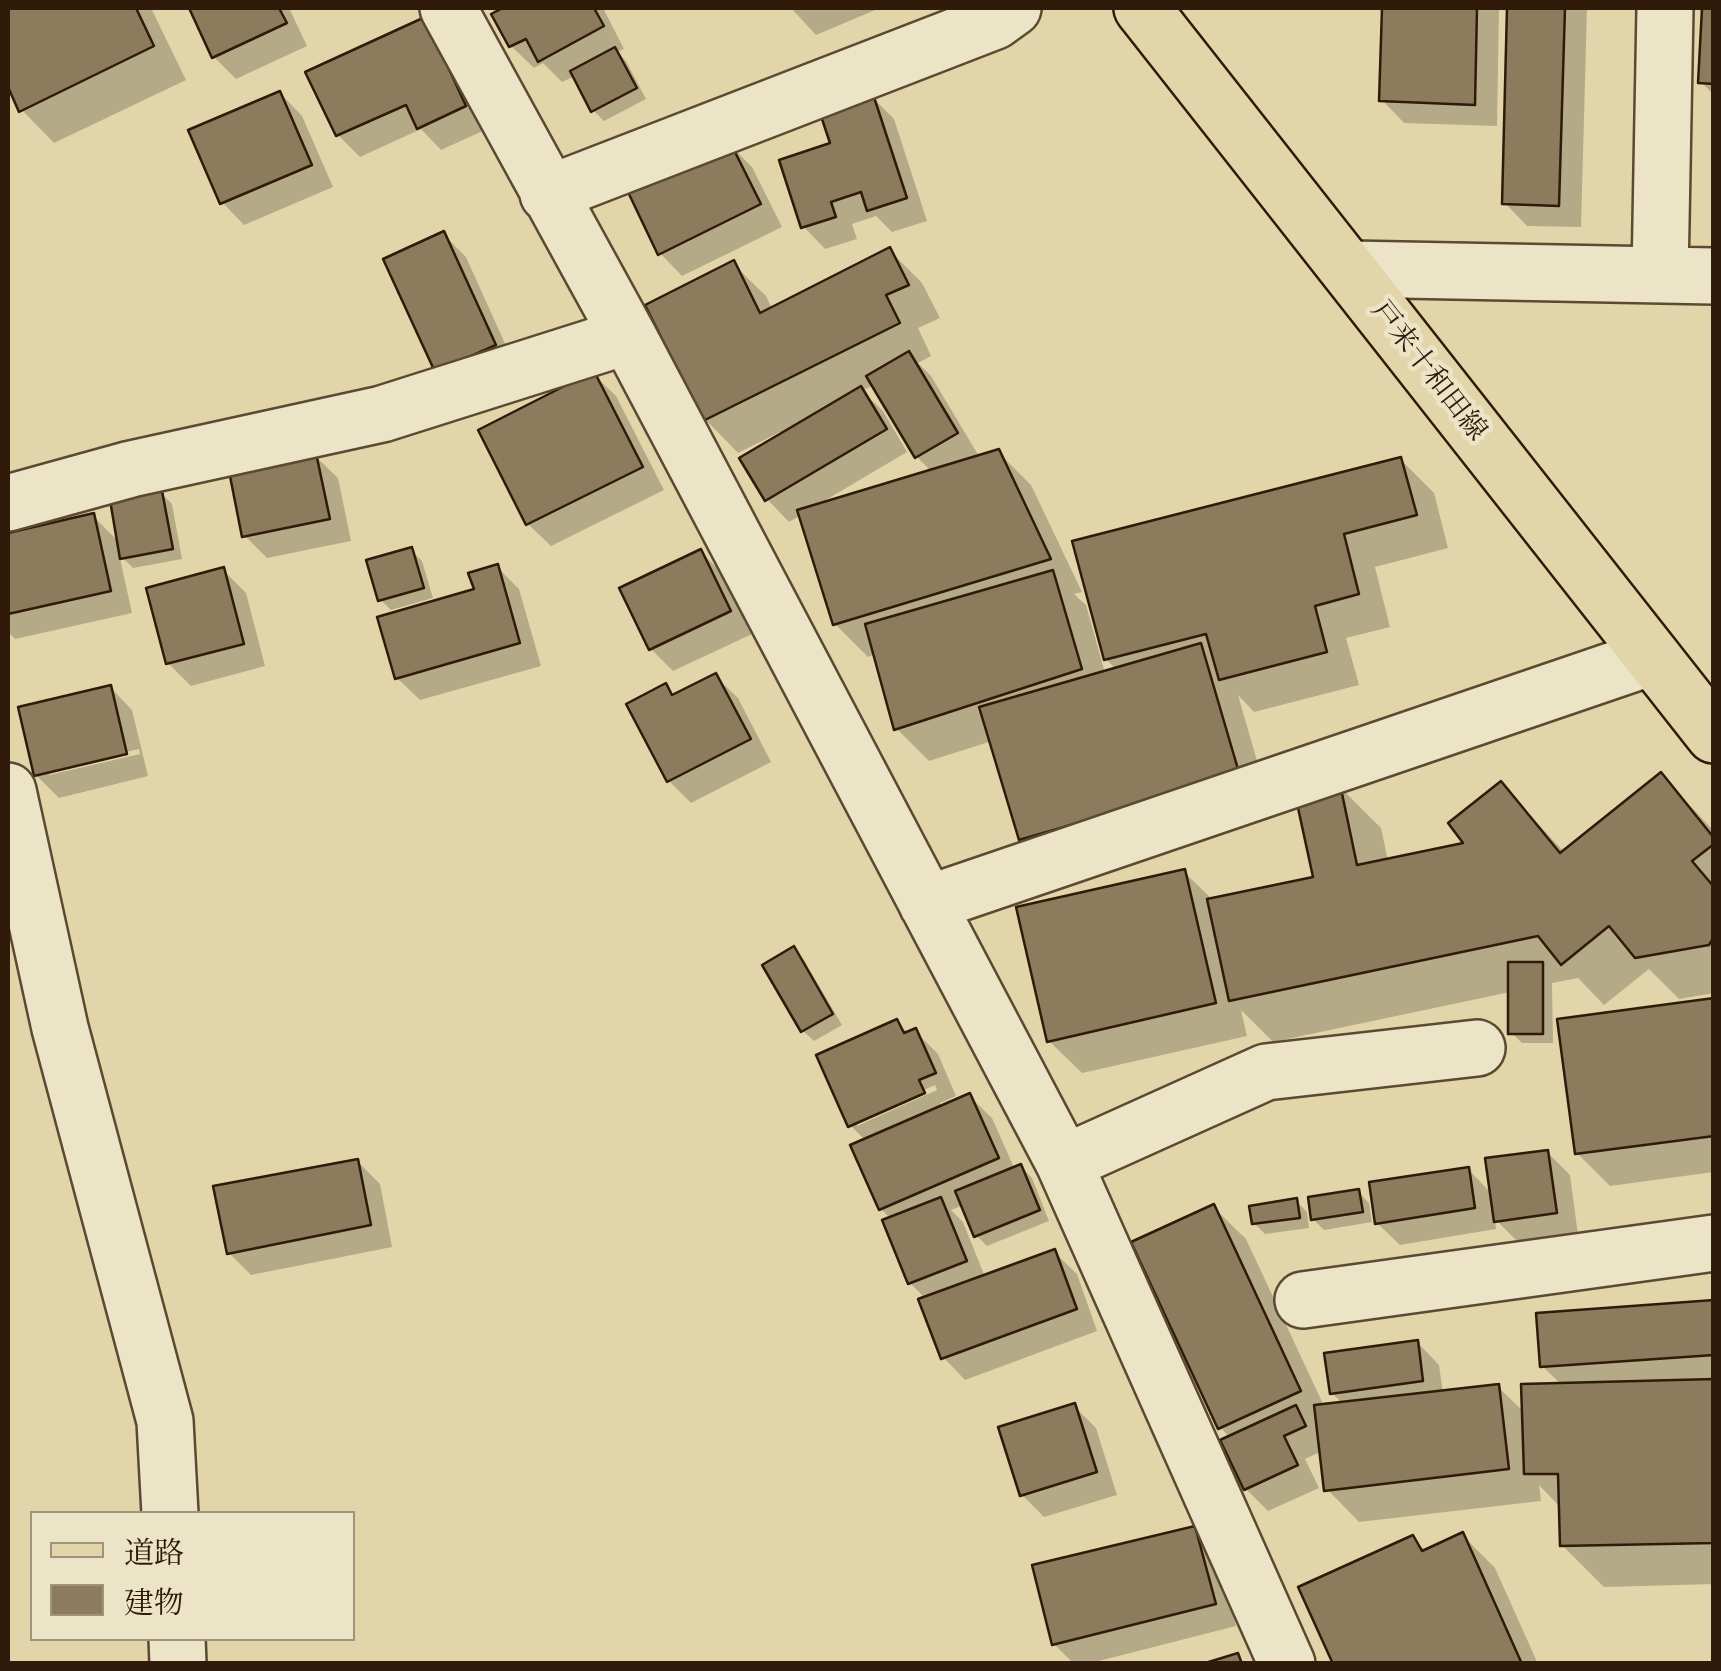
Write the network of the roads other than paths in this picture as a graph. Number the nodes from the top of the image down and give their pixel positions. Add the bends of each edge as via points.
1 (448, 8) edge
2 (1013, 8) edge
3 (1142, 8) edge
4 (1665, 8) edge
5 (548, 194) junction
6 (1350, 270) junction
7 (1660, 274) junction
8 (1714, 276) edge
9 (628, 336) junction
10 (8, 503) edge
11 (1652, 656) junction
12 (1714, 735) edge
13 (8, 792) edge
14 (926, 904) junction
15 (1477, 1048) dead end
16 (1064, 1164) junction
17 (1714, 1243) edge
18 (1303, 1300) dead end
19 (170, 1511) edge
20 (1287, 1664) edge

1 - 5 street
2 - 5 street via 995,21
3 - 6 main road, 戸来十和田線
4 - 7 street
5 - 9 street
6 - 7 street
6 - 11 main road, 戸来十和田線
7 - 8 street
9 - 10 street via 382,414
9 - 14 street
11 - 12 main road, 戸来十和田線
11 - 14 street
13 - 19 street via 60,1028 165,1421
14 - 16 street
15 - 16 street via 1266,1072
16 - 20 street
17 - 18 street

